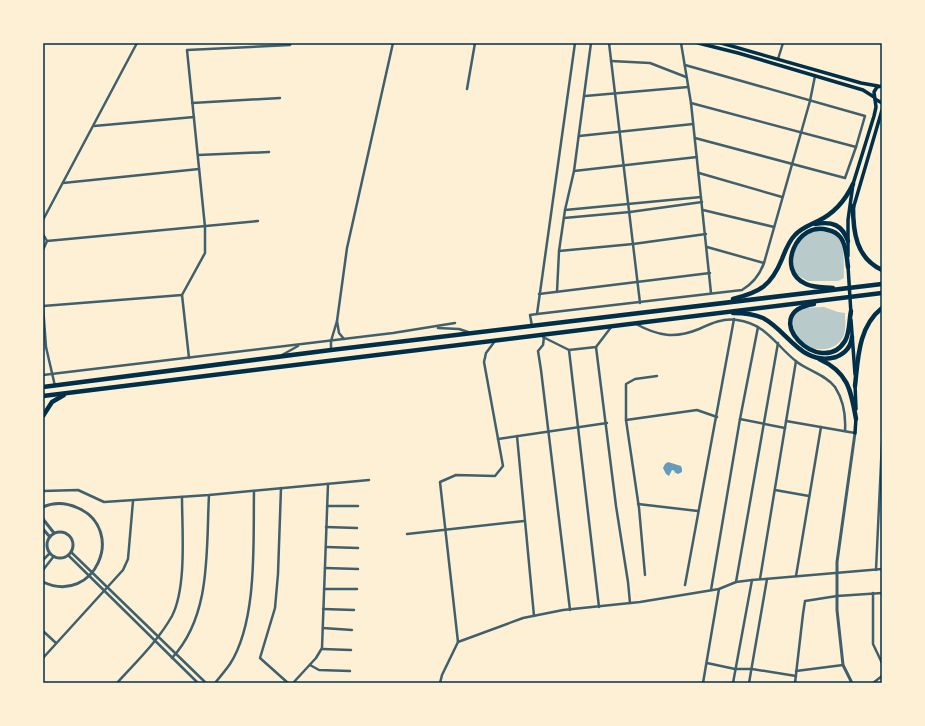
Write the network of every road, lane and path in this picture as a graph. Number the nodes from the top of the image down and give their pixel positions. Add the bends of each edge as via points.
1 (137, 43) edge
2 (291, 43) edge
3 (393, 43) edge
4 (475, 43) edge
5 (575, 43) edge
6 (592, 43) edge
7 (609, 43) edge
8 (681, 43) edge
9 (698, 43) edge
10 (720, 43) edge
11 (741, 43) edge
12 (783, 43) edge
13 (739, 48) junction
14 (738, 53) junction
15 (778, 59) junction
16 (611, 61) junction
17 (685, 65) junction
18 (816, 70) junction
19 (815, 76) junction
20 (686, 77) junction
21 (881, 85) edge
22 (688, 87) junction
23 (467, 88) dead end
24 (615, 93) junction
25 (585, 96) junction
26 (280, 98) dead end
27 (874, 98) junction
28 (810, 101) junction
29 (882, 102) edge
30 (192, 103) junction
31 (691, 103) junction
32 (882, 110) edge
33 (194, 116) junction
34 (693, 124) junction
35 (94, 126) junction
36 (620, 132) junction
37 (801, 132) junction
38 (580, 136) junction
39 (695, 138) junction
40 (856, 147) junction
41 (269, 152) dead end
42 (198, 155) junction
43 (697, 157) junction
44 (792, 164) junction
45 (624, 165) junction
46 (199, 169) junction
47 (574, 171) junction
48 (699, 173) junction
49 (63, 183) junction
50 (853, 184) junction
51 (702, 197) junction
52 (782, 197) junction
53 (702, 202) junction
54 (629, 205) junction
55 (853, 206) junction
56 (565, 210) junction
57 (703, 210) junction
58 (630, 212) junction
59 (564, 218) junction
60 (43, 220) edge
61 (258, 221) dead end
62 (808, 226) junction
63 (206, 227) junction
64 (774, 227) junction
65 (43, 234) edge
66 (706, 234) junction
67 (46, 241) junction
68 (848, 242) junction
69 (633, 244) junction
70 (707, 247) junction
71 (43, 250) edge
72 (559, 251) junction
73 (764, 263) junction
74 (848, 267) junction
75 (882, 270) edge
76 (710, 273) junction
77 (637, 282) junction
78 (882, 284) edge
79 (845, 288) junction
80 (557, 292) junction
81 (882, 293) edge
82 (540, 294) junction
83 (711, 294) junction
84 (182, 295) junction
85 (845, 298) junction
86 (640, 303) junction
87 (714, 303) junction
88 (43, 305) edge
89 (882, 308) edge
90 (851, 311) junction
91 (537, 314) junction
92 (708, 314) junction
93 (734, 319) junction
94 (337, 321) junction
95 (455, 323) dead end
96 (634, 323) junction
97 (532, 326) junction
98 (612, 326) junction
99 (758, 327) junction
100 (424, 329) junction
101 (473, 334) junction
102 (542, 336) junction
103 (852, 337) junction
104 (344, 339) junction
105 (496, 340) junction
106 (331, 341) junction
107 (778, 342) junction
108 (300, 345) junction
109 (596, 347) junction
110 (331, 350) junction
111 (569, 350) junction
112 (279, 357) junction
113 (814, 357) junction
114 (189, 358) junction
115 (796, 361) junction
116 (52, 374) junction
117 (43, 376) edge
118 (657, 376) dead end
119 (55, 386) junction
120 (855, 386) junction
121 (43, 387) edge
122 (76, 392) junction
123 (43, 396) edge
124 (43, 416) edge
125 (717, 417) junction
126 (740, 419) junction
127 (856, 419) junction
128 (626, 420) junction
129 (786, 421) junction
130 (607, 423) junction
131 (763, 424) junction
132 (578, 427) junction
133 (821, 427) junction
134 (785, 428) junction
135 (845, 431) junction
136 (549, 432) junction
137 (855, 432) junction
138 (517, 436) junction
139 (498, 438) junction
140 (882, 442) edge
141 (882, 446) edge
142 (369, 480) dead end
143 (328, 484) junction
144 (281, 488) junction
145 (775, 490) junction
146 (43, 491) edge
147 (254, 491) junction
148 (209, 495) junction
149 (809, 496) junction
150 (182, 497) junction
151 (133, 501) junction
152 (638, 504) junction
153 (327, 506) junction
154 (358, 506) dead end
155 (43, 507) edge
156 (698, 511) junction
157 (43, 518) edge
158 (524, 521) junction
159 (326, 527) junction
160 (357, 528) dead end
161 (43, 529) edge
162 (445, 529) junction
163 (54, 533) junction
164 (407, 534) dead end
165 (50, 537) junction
166 (326, 547) junction
167 (358, 548) dead end
168 (50, 552) junction
169 (71, 552) junction
170 (68, 555) junction
171 (54, 556) junction
172 (43, 560) edge
173 (325, 568) junction
174 (358, 569) dead end
175 (882, 569) edge
176 (43, 570) edge
177 (876, 570) junction
178 (92, 573) junction
179 (836, 573) junction
180 (645, 575) dead end
181 (89, 576) junction
182 (796, 576) junction
183 (767, 579) junction
184 (752, 580) junction
185 (760, 580) junction
186 (43, 582) edge
187 (736, 582) junction
188 (685, 585) dead end
189 (108, 587) junction
190 (324, 589) junction
191 (357, 589) dead end
192 (719, 589) junction
193 (712, 590) junction
194 (104, 591) junction
195 (882, 593) edge
196 (873, 594) junction
197 (837, 596) junction
198 (630, 603) junction
199 (599, 606) junction
200 (323, 609) junction
201 (354, 610) dead end
202 (570, 610) junction
203 (534, 616) junction
204 (323, 628) junction
205 (352, 630) dead end
206 (43, 631) edge
207 (158, 636) junction
208 (154, 641) junction
209 (458, 642) junction
210 (56, 643) junction
211 (321, 649) junction
212 (351, 650) dead end
213 (176, 653) junction
214 (43, 658) edge
215 (172, 658) junction
216 (707, 663) junction
217 (882, 663) edge
218 (310, 665) junction
219 (843, 666) junction
220 (735, 669) junction
221 (752, 669) junction
222 (350, 671) dead end
223 (796, 671) junction
224 (796, 676) junction
225 (882, 676) edge
226 (117, 683) edge
227 (198, 683) edge
228 (206, 683) edge
229 (215, 683) edge
230 (288, 683) edge
231 (293, 683) edge
232 (440, 683) edge
233 (702, 683) edge
234 (733, 683) edge
235 (749, 683) edge
236 (795, 683) edge
237 (852, 683) edge
238 (873, 683) edge

1 - 35 street
2 - 30 street via 187,50
3 - 94 street via 347,248
4 - 23 street
5 - 82 street
6 - 25 street
7 - 16 street
8 - 17 street
9 - 14 main road
10 - 13 main road
11 - 13 street
12 - 15 street
13 - 14 main road
13 - 15 main road
14 - 19 main road
15 - 18 main road
16 - 20 street via 650,63
16 - 24 street
17 - 20 street
17 - 28 street
18 - 19 main road
18 - 21 main road via 861,83
19 - 27 main road via 863,90
19 - 28 street
20 - 22 street
21 - 27 main road via 875,89
22 - 24 street
22 - 31 street
24 - 25 street
24 - 36 street
25 - 38 street
26 - 30 street
27 - 29 main road
27 - 50 main road via 874,116
28 - 37 street
28 - 40 street via 864,116
30 - 33 street
31 - 34 street
31 - 37 street
32 - 55 main road
33 - 35 street
33 - 42 street
34 - 36 street
34 - 39 street
35 - 49 street
36 - 38 street
36 - 45 street
37 - 40 street
37 - 44 street
38 - 47 street
39 - 43 street
39 - 44 street
40 - 44 street via 845,178
41 - 42 street
42 - 46 street
43 - 45 street
43 - 48 street
44 - 52 street
45 - 47 street
45 - 54 street
46 - 49 street
46 - 63 street
47 - 56 street
48 - 51 street
48 - 52 street
49 - 60 street
50 - 62 highway via 848,196 835,211
50 - 68 main road
51 - 53 street
51 - 54 street
52 - 64 street
53 - 57 street
53 - 58 street
54 - 56 street
54 - 58 street
55 - 68 main road
55 - 75 highway via 858,245 865,258
56 - 59 street
57 - 64 street
57 - 66 street
58 - 59 street
58 - 69 street
59 - 72 street
61 - 63 street
62 - 68 highway via 835,224 844,231
62 - 87 highway via 794,236 776,272 764,287 752,293
63 - 67 street
63 - 84 street via 206,253
64 - 73 street
65 - 67 street
66 - 69 street
66 - 70 street
67 - 71 street
68 - 74 main road
69 - 72 street
69 - 77 street
70 - 73 street
70 - 76 street
72 - 80 street
73 - 83 street via 753,282 742,290
74 - 79 highway via 841,239 830,230 808,232 793,247 792,269 801,281 812,286
74 - 90 main road
76 - 77 street
76 - 83 street
77 - 80 street
77 - 86 street
78 - 79 highway
79 - 87 highway
80 - 82 street
81 - 85 highway
82 - 91 street
83 - 86 street
84 - 88 street
84 - 114 street
85 - 90 highway via 797,310 792,317 792,333 802,345 811,350 834,350 846,340
85 - 92 highway
86 - 91 street
87 - 97 highway
88 - 116 street via 46,347
89 - 120 highway via 873,316 863,334
90 - 103 main road
91 - 97 street via 530,315
92 - 96 highway
92 - 113 highway via 748,314 763,318 796,347
93 - 96 street via 717,321 690,332 674,335 652,332
93 - 99 street
93 - 125 street
94 - 104 street via 339,333
94 - 106 street
95 - 100 street
96 - 98 highway
97 - 101 highway
98 - 102 highway
98 - 109 street
99 - 107 street
99 - 126 street
100 - 101 street via 459,329
100 - 104 street
101 - 110 highway
102 - 105 highway
102 - 111 street
102 - 136 street via 543,345 538,351
103 - 113 highway via 850,347 842,354 831,358
103 - 120 main road
104 - 106 street
105 - 122 highway
105 - 139 street via 486,353 484,362
106 - 108 street
106 - 110 street
107 - 115 street
107 - 131 street
108 - 112 street
108 - 114 street
109 - 111 street
109 - 130 street
110 - 112 highway
111 - 132 street
112 - 119 highway
113 - 127 highway via 833,366 845,378
114 - 116 street
115 - 129 street
115 - 135 street via 834,386 844,406
116 - 117 street
116 - 119 street
118 - 128 street via 635,379 626,384
119 - 121 highway
120 - 127 main road
122 - 123 highway
122 - 124 highway via 61,396 52,402
125 - 128 street via 697,410
125 - 156 street
126 - 131 street
126 - 193 street
127 - 137 main road
128 - 152 street
129 - 133 street
129 - 134 street
130 - 132 street
130 - 198 street
131 - 134 street
131 - 187 street
132 - 136 street
132 - 199 street
133 - 135 street
133 - 149 street
134 - 145 street
135 - 137 street
136 - 138 street
136 - 202 street
137 - 179 street
138 - 139 street
138 - 158 street
139 - 162 street via 502,466 495,476 456,475 440,482
140 - 141 street
141 - 177 street
142 - 143 street
143 - 144 street
143 - 153 street
144 - 147 street
144 - 230 street via 275,608 260,658
145 - 149 street
145 - 185 street
146 - 151 street via 78,490 104,502
147 - 148 street
147 - 229 street via 249,608 241,641 230,663
148 - 150 street
148 - 213 street via 202,595 196,617
149 - 182 street
150 - 151 street
150 - 207 street via 183,560 179,593 172,615
151 - 189 street via 128,559 123,570
152 - 156 street
152 - 180 street
153 - 154 street
153 - 159 street
155 - 178 street via 67,504 83,510 98,525 103,546
156 - 188 street
157 - 163 street
158 - 162 street
158 - 203 street
159 - 160 street
159 - 166 street
161 - 165 street
162 - 164 street
162 - 209 street
163 - 165 street
163 - 169 street via 63,532 70,536 74,544
165 - 168 street via 47,545
166 - 167 street
166 - 173 street
168 - 171 street
168 - 172 street
169 - 170 street
169 - 178 street
170 - 171 street via 60,558
170 - 181 street
171 - 176 street
173 - 174 street
173 - 190 street
175 - 177 street
177 - 179 street
178 - 181 street
178 - 189 street
179 - 182 street
179 - 197 street
181 - 186 street via 78,584 60,587
181 - 194 street
182 - 183 street
183 - 185 street
183 - 221 street
184 - 185 street
184 - 187 street
184 - 220 street
187 - 192 street
189 - 194 street
189 - 207 street
190 - 191 street
190 - 200 street
192 - 193 street
192 - 216 street
193 - 198 street
194 - 208 street
194 - 210 street
195 - 196 street
196 - 197 street
196 - 217 street via 873,644
197 - 219 street
197 - 223 street via 805,601
198 - 199 street
199 - 202 street
200 - 201 street
200 - 204 street
202 - 203 street
203 - 209 street
204 - 205 street
204 - 211 street
206 - 210 street
207 - 208 street
207 - 213 street
208 - 215 street
208 - 226 street
209 - 232 street
210 - 214 street
211 - 212 street
211 - 218 street
213 - 215 street
213 - 228 street
215 - 227 street
216 - 220 street
216 - 233 street
218 - 222 street via 319,670
218 - 231 street
219 - 223 street
219 - 237 street
220 - 221 street
220 - 234 street
221 - 224 street
221 - 235 street
223 - 224 street
224 - 236 street
225 - 238 street

